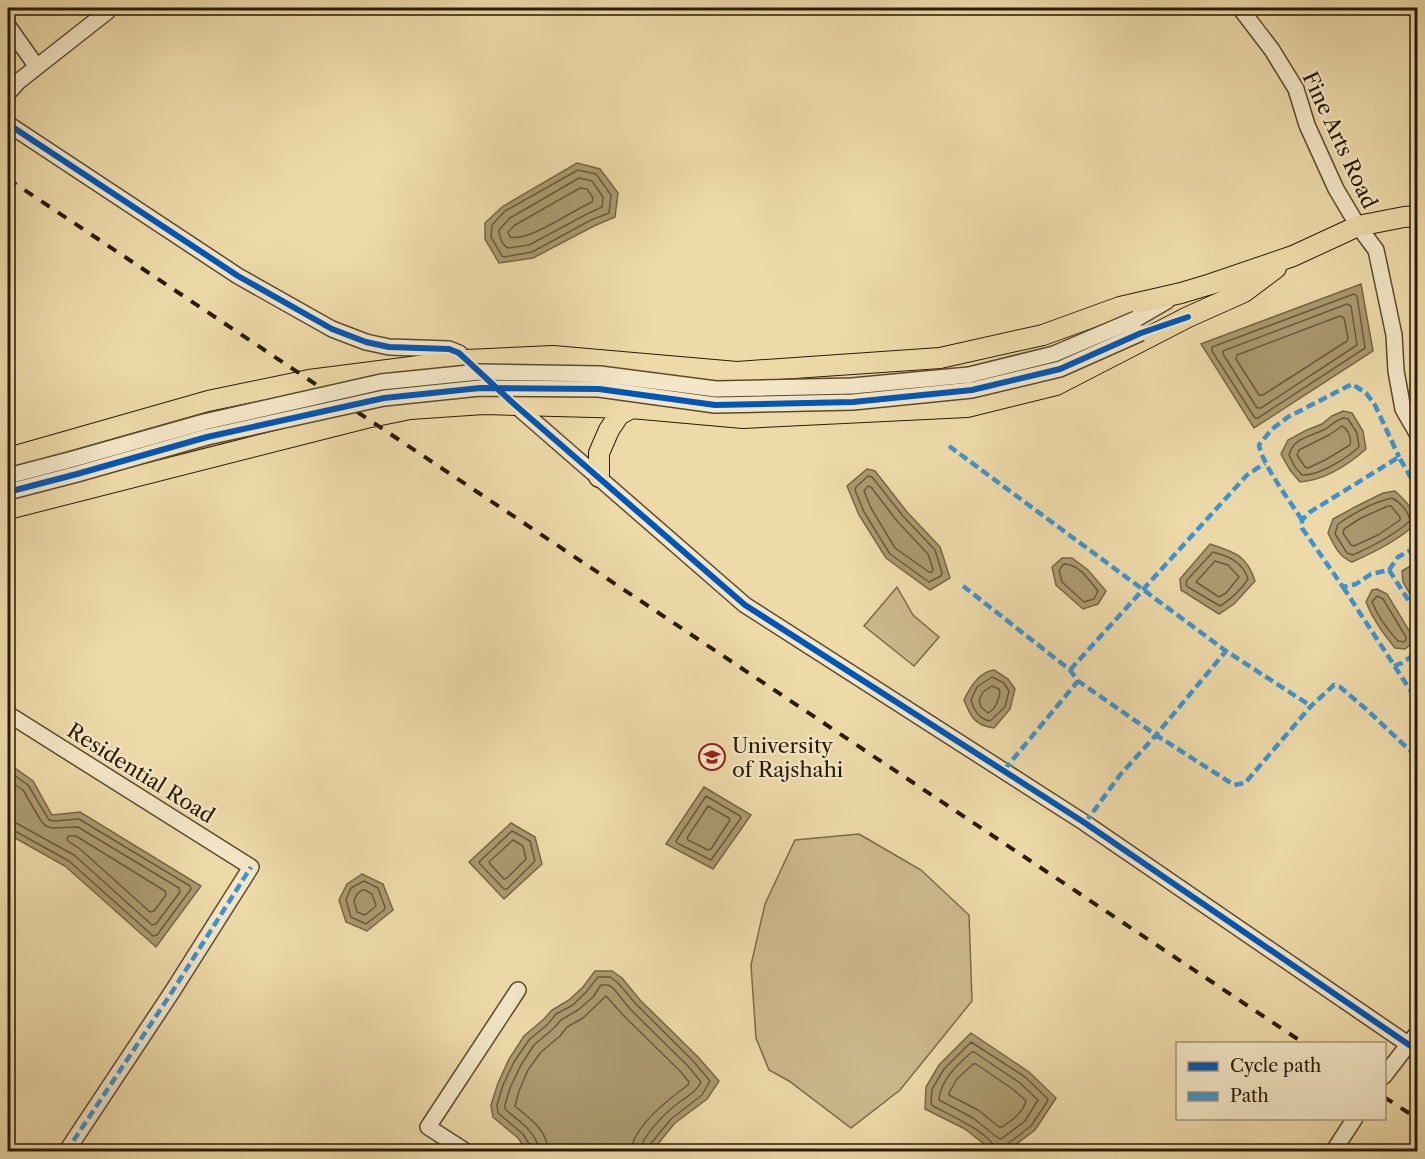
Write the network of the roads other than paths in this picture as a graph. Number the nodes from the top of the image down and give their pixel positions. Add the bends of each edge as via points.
1 (1240, 8) edge
2 (108, 10) dead end
3 (8, 26) edge
4 (37, 67) junction
5 (8, 93) edge
6 (8, 124) edge
7 (1418, 216) edge
8 (1358, 226) junction
9 (1293, 256) junction
10 (1181, 293) junction
11 (1188, 317) junction
12 (1139, 326) junction
13 (466, 360) junction
14 (514, 404) junction
15 (631, 408) junction
16 (1418, 435) edge
17 (8, 458) edge
18 (8, 476) edge
19 (598, 477) junction
20 (8, 492) edge
21 (8, 509) edge
22 (8, 714) edge
23 (518, 990) dead end
24 (1418, 1032) edge
25 (1413, 1048) edge
26 (1386, 1074) edge
27 (1354, 1120) edge
28 (66, 1152) edge
29 (467, 1152) edge
30 (1333, 1152) edge

1 - 8 street, Fine Arts Road via 1296,89 1326,168
2 - 4 street
3 - 4 street
4 - 5 street
6 - 13 street via 238,276 332,329 389,347 449,349
7 - 8 main road
8 - 9 main road
8 - 16 street, Fine Arts Road via 1376,250 1404,409
9 - 10 main road
9 - 11 main road via 1244,292
10 - 12 street
10 - 13 main road via 1120,308 1043,335 940,358 737,372 553,356
11 - 12 street
11 - 15 main road via 1056,385 967,407 743,418
12 - 18 street, bridge via 1054,354 969,375 852,386 716,389 600,374 479,372 381,382 204,422
12 - 20 street, bridge via 1060,369 972,390 853,402 715,405 599,389 480,387 384,398 207,437
13 - 14 street
13 - 17 main road via 297,382 208,401
14 - 15 main road
14 - 19 street
14 - 21 main road via 410,409 366,418
15 - 19 main road via 609,430 599,453
19 - 25 street via 745,605 1085,823
22 - 28 street, Residential Road via 251,867
23 - 29 street via 428,1127
24 - 25 street
25 - 26 street
27 - 30 street

